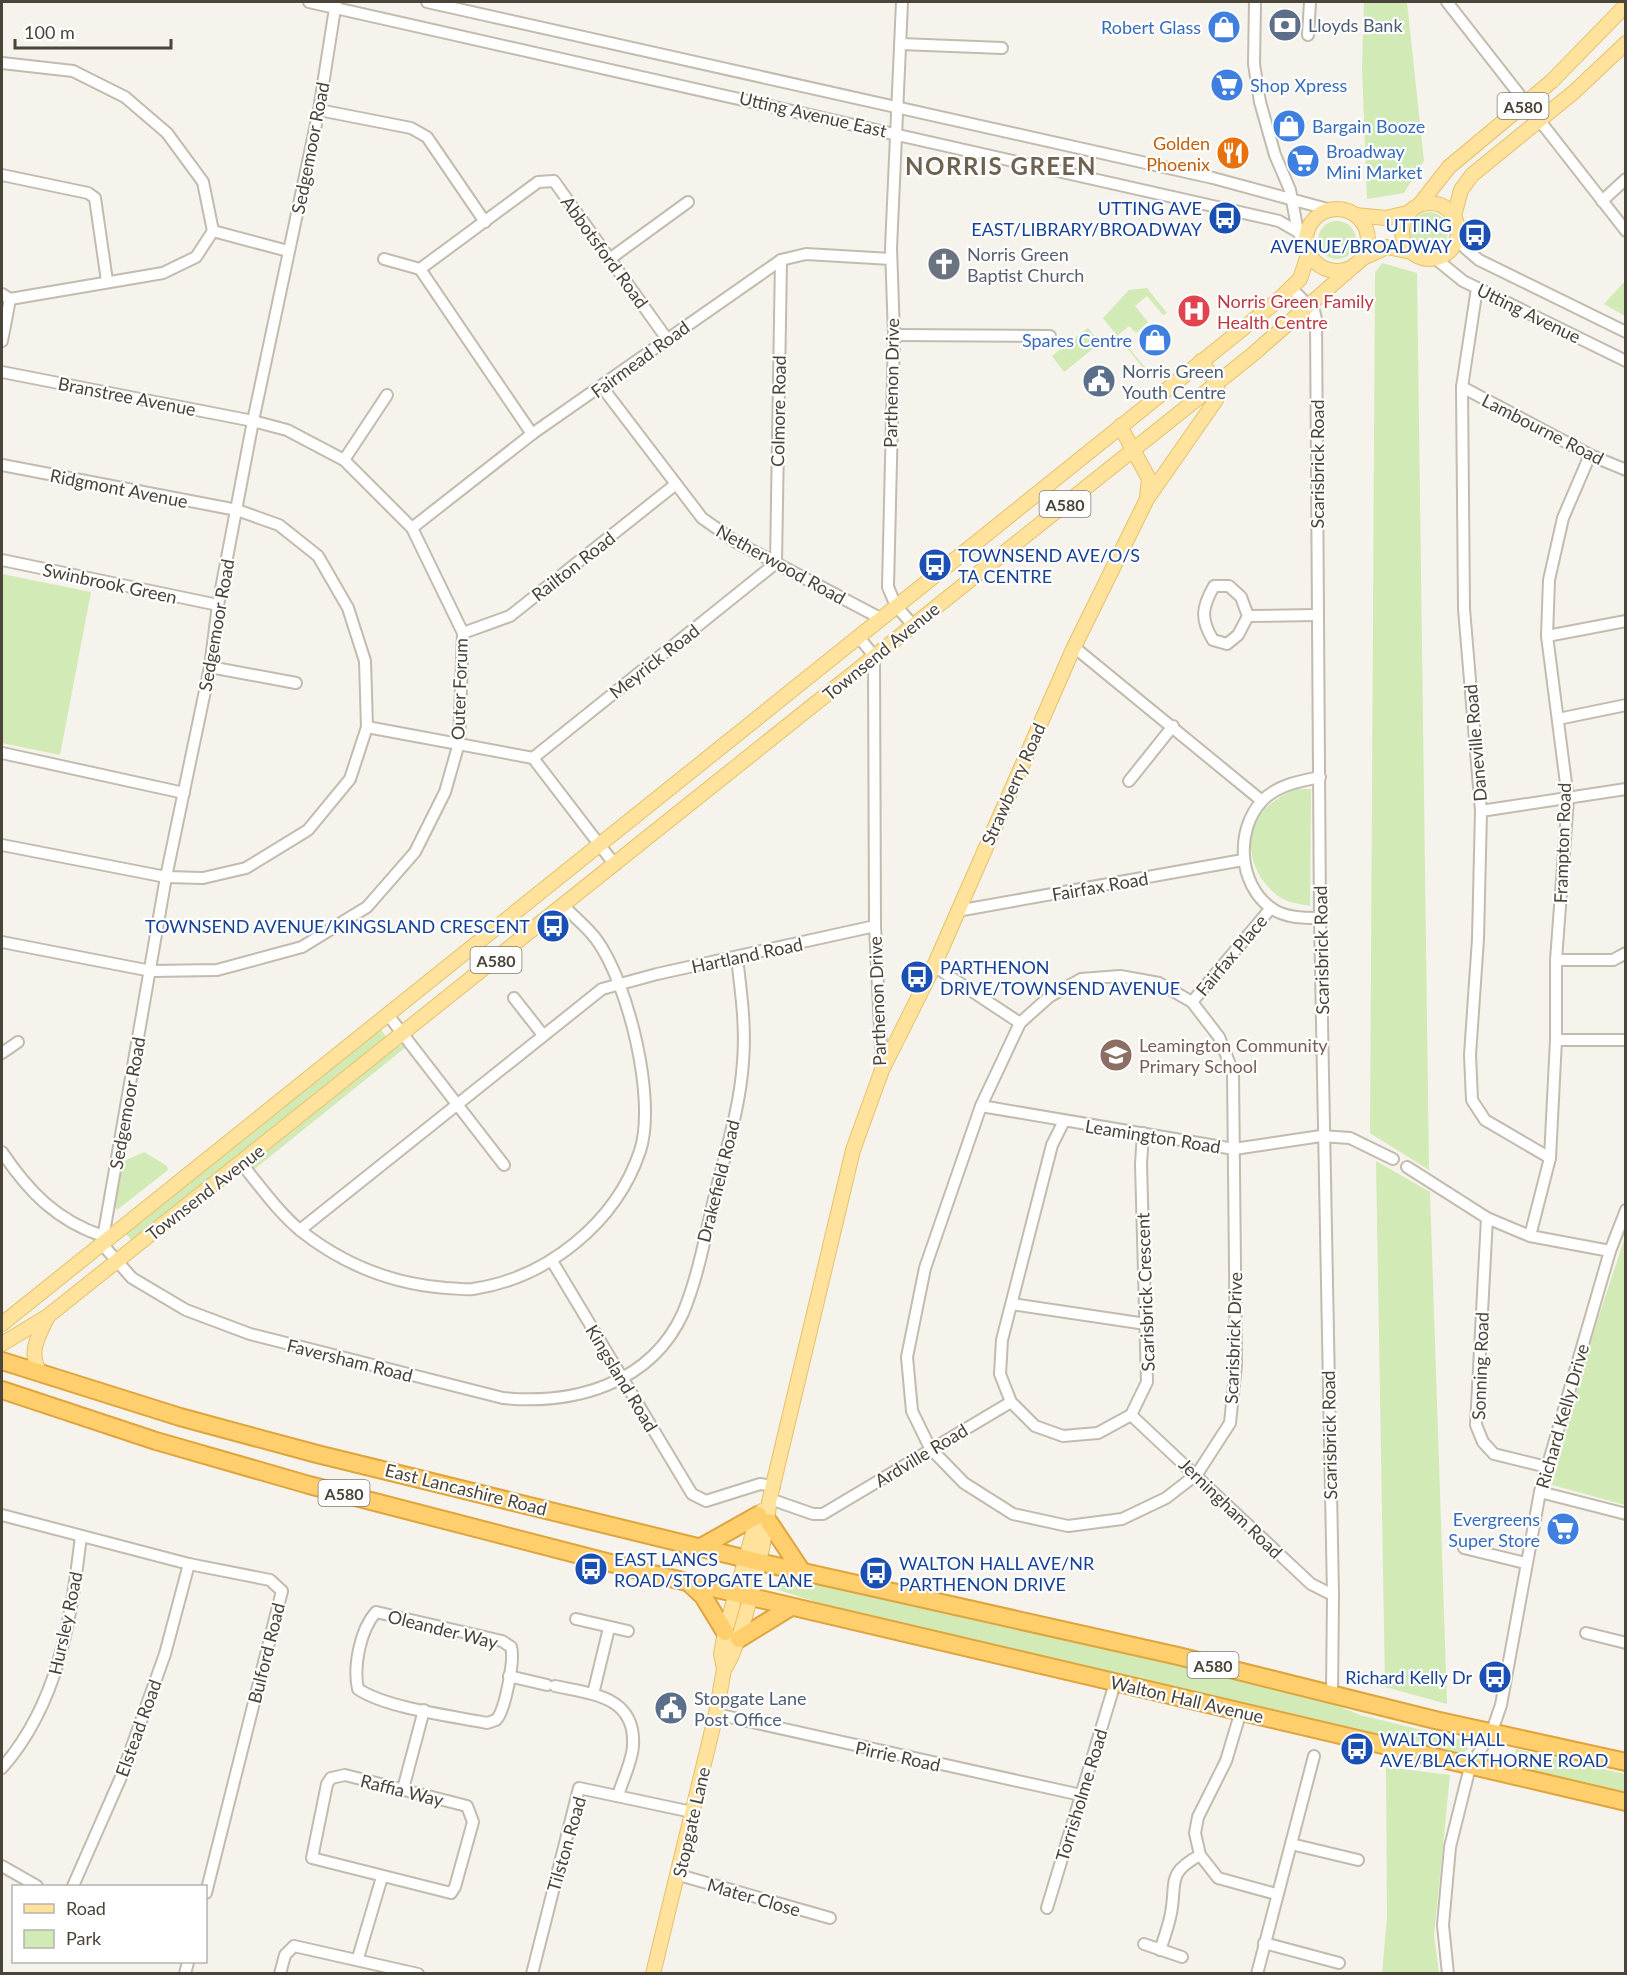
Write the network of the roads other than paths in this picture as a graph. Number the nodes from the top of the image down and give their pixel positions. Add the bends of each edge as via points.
1 (309, 2) edge
2 (427, 2) edge
3 (902, 2) edge
4 (1255, 2) edge
5 (1310, 2) edge
6 (1447, 2) edge
7 (335, 4) edge
8 (1626, 5) edge
9 (1308, 35) dead end
10 (1626, 43) edge
11 (901, 44) junction
12 (1002, 48) dead end
13 (2, 63) edge
14 (1526, 104) junction
15 (898, 107) junction
16 (319, 110) junction
17 (1539, 120) junction
18 (896, 133) junction
19 (2, 175) edge
20 (1626, 179) edge
21 (1290, 198) junction
22 (1602, 201) junction
23 (688, 202) dead end
24 (1420, 204) junction
25 (1331, 210) junction
26 (1407, 213) junction
27 (1356, 215) junction
28 (1454, 216) junction
29 (485, 222) junction
30 (213, 231) junction
31 (1626, 231) edge
32 (1298, 232) junction
33 (1458, 236) junction
34 (1308, 249) junction
35 (288, 251) junction
36 (1411, 252) junction
37 (611, 258) junction
38 (384, 259) dead end
39 (1436, 259) junction
40 (780, 260) junction
41 (891, 260) junction
42 (1360, 261) junction
43 (420, 268) junction
44 (107, 280) junction
45 (1477, 288) junction
46 (1292, 289) junction
47 (6, 297) edge
48 (1310, 306) junction
49 (1626, 332) edge
50 (894, 335) junction
51 (1050, 336) dead end
52 (667, 339) junction
53 (2, 341) edge
54 (1201, 361) junction
55 (1626, 361) edge
56 (2, 372) edge
57 (1216, 382) junction
58 (602, 387) junction
59 (1462, 387) junction
60 (387, 395) dead end
61 (254, 421) junction
62 (1120, 426) junction
63 (532, 434) junction
64 (1132, 450) junction
65 (1590, 455) junction
66 (344, 460) junction
67 (2, 465) edge
68 (1626, 470) edge
69 (676, 484) junction
70 (1147, 499) junction
71 (237, 510) junction
72 (412, 528) junction
73 (2, 560) edge
74 (776, 562) junction
75 (219, 605) junction
76 (896, 606) junction
77 (1317, 615) junction
78 (1248, 616) junction
79 (880, 618) junction
80 (1626, 621) edge
81 (913, 625) junction
82 (463, 633) junction
83 (858, 636) junction
84 (1547, 636) junction
85 (1074, 647) junction
86 (874, 656) junction
87 (210, 667) junction
88 (296, 683) dead end
89 (1626, 705) edge
90 (1558, 719) junction
91 (1173, 726) junction
92 (367, 727) junction
93 (459, 743) junction
94 (2, 753) edge
95 (532, 758) junction
96 (1320, 777) junction
97 (1129, 781) dead end
98 (1626, 789) edge
99 (184, 793) junction
100 (1568, 799) junction
101 (1262, 801) junction
102 (1481, 811) junction
103 (2, 845) edge
104 (599, 845) junction
105 (1243, 860) junction
106 (615, 865) junction
107 (166, 877) junction
108 (564, 906) junction
109 (1271, 908) junction
110 (957, 911) junction
111 (1320, 918) junction
112 (875, 926) junction
113 (2, 942) edge
114 (1626, 953) edge
115 (737, 957) junction
116 (1556, 960) junction
117 (934, 966) junction
118 (151, 971) junction
119 (619, 984) junction
120 (514, 998) dead end
121 (1192, 1002) junction
122 (388, 1016) junction
123 (1020, 1023) junction
124 (403, 1034) junction
125 (543, 1035) junction
126 (1557, 1040) junction
127 (1626, 1040) edge
128 (18, 1042) dead end
129 (2, 1053) edge
130 (882, 1070) junction
131 (457, 1103) junction
132 (981, 1106) junction
133 (1064, 1121) junction
134 (1143, 1132) junction
135 (1326, 1136) junction
136 (1234, 1149) junction
137 (2, 1152) edge
138 (1550, 1158) junction
139 (1393, 1159) dead end
140 (241, 1163) junction
141 (504, 1166) dead end
142 (1407, 1167) dead end
143 (1626, 1210) edge
144 (1486, 1218) junction
145 (300, 1230) junction
146 (1530, 1236) junction
147 (103, 1240) junction
148 (1610, 1251) junction
149 (552, 1261) junction
150 (116, 1263) junction
151 (1012, 1304) junction
152 (48, 1316) junction
153 (2, 1324) edge
154 (1146, 1324) junction
155 (2, 1344) edge
156 (2, 1361) edge
157 (41, 1374) junction
158 (621, 1377) junction
159 (2, 1390) edge
160 (1011, 1402) junction
161 (1131, 1415) junction
162 (930, 1448) junction
163 (1547, 1467) junction
164 (1197, 1474) junction
165 (1539, 1492) junction
166 (768, 1505) junction
167 (1626, 1514) edge
168 (2, 1515) edge
169 (81, 1536) junction
170 (701, 1547) junction
171 (1464, 1548) dead end
172 (752, 1561) junction
173 (1525, 1563) junction
174 (189, 1564) junction
175 (801, 1570) junction
176 (690, 1583) junction
177 (742, 1594) junction
178 (1333, 1595) junction
179 (791, 1607) junction
180 (576, 1619) dead end
181 (609, 1628) junction
182 (628, 1631) dead end
183 (1586, 1633) dead end
184 (732, 1636) junction
185 (1626, 1643) edge
186 (509, 1676) junction
187 (1115, 1683) junction
188 (592, 1694) junction
189 (1332, 1694) junction
190 (424, 1710) junction
191 (1240, 1711) junction
192 (716, 1714) junction
193 (1492, 1731) junction
194 (1314, 1755) dead end
195 (1626, 1762) edge
196 (1470, 1767) junction
197 (2, 1768) edge
198 (403, 1789) junction
199 (1081, 1795) junction
200 (618, 1796) junction
201 (1626, 1802) edge
202 (692, 1812) junction
203 (1291, 1844) junction
204 (1200, 1855) junction
205 (1358, 1860) dead end
206 (2, 1866) edge
207 (679, 1875) junction
208 (382, 1877) junction
209 (34, 1885) edge
210 (74, 1885) edge
211 (207, 1889) edge
212 (1276, 1894) junction
213 (1047, 1908) dead end
214 (830, 1918) dead end
215 (1264, 1943) junction
216 (1144, 1944) dead end
217 (1160, 1950) junction
218 (1182, 1957) dead end
219 (358, 1958) junction
220 (1339, 1963) dead end
221 (280, 1974) edge
222 (418, 1974) edge
223 (532, 1974) edge
224 (653, 1974) edge
225 (1257, 1974) edge
226 (1448, 1974) edge

1 - 7 street, Utting Avenue East
2 - 15 street, Utting Avenue East
3 - 11 street, Parthenon Drive
4 - 21 street via 1254,56 1260,102
5 - 9 street
6 - 14 street
7 - 16 street, Sedgemoor Road
7 - 18 street, Utting Avenue East
8 - 14 main road, A580
10 - 17 main road, A580
11 - 12 street
11 - 15 street, Parthenon Drive
13 - 30 street via 73,71 125,97 167,133 203,182
14 - 17 street
14 - 24 main road, A580 via 1449,167
15 - 18 street, Parthenon Drive
15 - 21 street, Utting Avenue East
16 - 29 street via 411,128 427,136
16 - 35 street, Sedgemoor Road
17 - 22 street
17 - 28 main road, A580 via 1472,175 1461,190
18 - 32 street, Utting Avenue East via 1279,220
18 - 41 street, Parthenon Drive
19 - 44 street via 88,193 95,198
20 - 22 street
21 - 25 street, Utting Avenue East
21 - 32 street
22 - 31 street
23 - 37 street
24 - 26 main road, A580
24 - 28 main road via 1440,204
25 - 27 main road, A580
25 - 34 main road, A580 via 1310,225
26 - 27 main road, A580 via 1386,218
26 - 36 main road via 1401,229
27 - 42 main road via 1367,232 1368,246
28 - 33 main road, A580
29 - 37 street, Abbotsford Road via 538,182 554,181
29 - 43 street, Abbotsford Road
30 - 35 street
30 - 44 street via 196,257 163,273
32 - 34 street, Utting Avenue East
33 - 39 main road via 1450,251
33 - 49 street, Utting Avenue via 1479,260
34 - 42 main road, A580 via 1315,261 1332,270 1341,271
34 - 46 main road, Townsend Avenue / A580 via 1304,272
35 - 61 street, Sedgemoor Road
36 - 39 main road, A580
36 - 42 main road, Townsend Avenue / A580 via 1379,248
37 - 52 street, Abbotsford Road
38 - 43 street
39 - 45 street, Utting Avenue
40 - 41 street, Fairmead Road via 806,254
40 - 52 street, Fairmead Road
40 - 74 street, Colmore Road
41 - 50 street, Parthenon Drive
42 - 48 main road, Townsend Avenue / A580
43 - 63 street
44 - 47 street
45 - 55 street, Utting Avenue
45 - 59 street, Daneville Road
46 - 48 street
46 - 54 main road, Townsend Avenue / A580
47 - 53 street
48 - 57 main road, Townsend Avenue / A580
48 - 77 street, Scarisbrick Road via 1316,319
50 - 51 street
50 - 76 street, Parthenon Drive via 888,587
52 - 58 street, Fairmead Road
54 - 57 main road
54 - 62 main road, Townsend Avenue / A580
56 - 61 street, Branstree Avenue
57 - 64 main road, Townsend Avenue / A580
57 - 70 main road, Strawberry Road via 1216,400
58 - 63 street, Fairmead Road
58 - 69 street, Netherwood Road
59 - 65 street, Lambourne Road
59 - 102 street, Daneville Road via 1464,609
60 - 66 street
61 - 66 street, Outer Forum via 287,430
61 - 71 street, Sedgemoor Road
62 - 64 main road
62 - 76 main road, Townsend Avenue / A580
63 - 72 street, Fairmead Road
64 - 70 main road via 1149,479
64 - 81 main road, Townsend Avenue / A580
65 - 68 street, Lambourne Road
65 - 84 street, Frampton Road via 1563,518 1549,580
66 - 72 street, Outer Forum
67 - 71 street, Ridgmont Avenue
69 - 74 street, Netherwood Road via 702,518 736,542
69 - 82 street, Railton Road via 510,616
70 - 85 main road, Strawberry Road
71 - 75 street, Sedgemoor Road
71 - 92 street, Ridgmont Avenue via 279,525 318,556 348,608 365,661
72 - 82 street, Outer Forum
73 - 75 street, Swinbrook Green
74 - 79 street, Netherwood Road
74 - 95 street, Meyrick Road
75 - 87 street, Sedgemoor Road
76 - 79 main road, Townsend Avenue / A580
76 - 81 street, Parthenon Drive
77 - 78 street
77 - 96 street, Scarisbrick Road
78 - 78 street via 1238,635 1227,644 1213,640 1205,627 1204,603 1214,586 1229,586 1241,597
79 - 83 main road, Townsend Avenue / A580
80 - 84 street
81 - 86 main road, Townsend Avenue / A580
82 - 93 street, Outer Forum
83 - 86 street
83 - 104 main road, Townsend Avenue / A580
84 - 90 street, Frampton Road
85 - 91 street
85 - 110 main road, Strawberry Road
86 - 106 main road, Townsend Avenue / A580
86 - 112 street, Parthenon Drive
87 - 88 street
87 - 99 street, Sedgemoor Road
89 - 90 street
90 - 100 street, Frampton Road
91 - 97 street
91 - 101 street
92 - 93 street
92 - 107 street, Ridgmont Avenue via 350,779 308,830 246,868 203,878
93 - 95 street
93 - 118 street, Outer Forum via 445,792 415,852 367,907 302,947 218,970
94 - 99 street
95 - 104 street
96 - 101 street via 1288,784
96 - 111 street, Scarisbrick Road
98 - 100 street
99 - 107 street, Sedgemoor Road
100 - 102 street
100 - 116 street, Frampton Road
101 - 105 street via 1244,830
102 - 138 street, Daneville Road via 1470,1055 1472,1100 1485,1120
103 - 107 street, Ridgmont Avenue
104 - 106 street
104 - 122 main road, Townsend Avenue / A580
105 - 109 street via 1253,886
105 - 110 street, Fairfax Road
106 - 108 main road, Townsend Avenue / A580
107 - 118 street, Sedgemoor Road
108 - 119 street via 596,939
108 - 124 main road, Townsend Avenue / A580
109 - 111 street via 1293,917
109 - 121 street, Fairfax Place
110 - 117 main road, Strawberry Road
111 - 135 street, Scarisbrick Road
112 - 115 street, Hartland Road
112 - 130 street, Parthenon Drive
113 - 118 street, Outer Forum
114 - 116 street via 1613,960
115 - 119 street, Hartland Road
115 - 158 street, Drakefield Road via 744,1020 743,1063 735,1115 694,1279 682,1314 668,1338 649,1358
116 - 126 street, Frampton Road
117 - 123 street
117 - 130 main road, Strawberry Road
118 - 147 street, Sedgemoor Road
119 - 125 street, Hartland Road via 602,989
119 - 149 street via 642,1064 641,1149 617,1198 591,1228
120 - 125 street
121 - 123 street, Scarisbrick Drive via 1159,983 1120,976 1081,979 1049,997
121 - 136 street, Scarisbrick Drive via 1219,1037 1233,1072
122 - 124 street
122 - 147 main road, Townsend Avenue / A580
123 - 132 street, Scarisbrick Drive
124 - 131 street
124 - 140 main road, Townsend Avenue / A580
125 - 131 street, Hartland Road
126 - 127 street
126 - 138 street, Frampton Road
128 - 129 street
130 - 166 main road, Parthenon Drive via 853,1150
131 - 141 street
131 - 145 street, Hartland Road
132 - 133 street, Leamington Road
132 - 162 street, Scarisbrick Drive via 926,1268 907,1357 912,1410
133 - 134 street, Leamington Road
133 - 151 street via 1052,1145
134 - 136 street, Leamington Road
134 - 154 street, Scarisbrick Crescent
135 - 136 street, Leamington Road
135 - 139 street, Leamington Road via 1350,1138
135 - 178 street, Scarisbrick Road
136 - 164 street, Scarisbrick Drive via 1236,1365 1230,1423
137 - 147 street via 17,1176 45,1206
138 - 146 street, Frampton Road
140 - 145 street
140 - 150 main road, Townsend Avenue / A580
142 - 144 street
143 - 148 street, Richard Kelly Drive
144 - 146 street
144 - 163 street, Sonning Road via 1476,1425 1494,1454
145 - 149 street via 334,1254 375,1274 428,1287 472,1289 516,1278
146 - 148 street
147 - 150 street, Faversham Road
147 - 153 main road, Townsend Avenue / A580
148 - 163 street, Richard Kelly Drive
149 - 158 street, Kingsland Road
150 - 152 main road, Townsend Avenue / A580
150 - 158 street, Faversham Road via 132,1278 186,1310 250,1334 503,1398 568,1398 595,1392
151 - 154 street
151 - 160 street via 1002,1340 1000,1374
152 - 155 main road, Townsend Avenue / A580
152 - 157 main road via 34,1348 35,1366
154 - 161 street, Scarisbrick Crescent via 1147,1382
156 - 157 highway, East Lancashire Road / A580
157 - 170 highway, East Lancashire Road / A580 via 317,1454
158 - 166 street, Kingsland Road via 692,1494 706,1501 760,1484
159 - 176 highway, East Lancashire Road / A580 via 156,1441 309,1485
160 - 161 street via 1035,1426 1064,1436 1098,1433
160 - 162 street, Ardville Road
161 - 164 street, Jerningham Road
162 - 164 street, Scarisbrick Drive via 964,1483 1013,1514 1068,1526 1122,1519 1166,1498
162 - 166 street, Ardville Road via 823,1514
163 - 165 street, Richard Kelly Drive
164 - 178 street, Jerningham Road via 1311,1584
165 - 167 street
165 - 173 street, Richard Kelly Drive
166 - 170 highway
166 - 172 main road, Parthenon Drive
166 - 175 highway
168 - 169 street, Bulford Road
169 - 174 street, Bulford Road
169 - 197 street, Hursley Road via 73,1597 56,1674 28,1731
170 - 172 highway, East Lancashire Road / A580
171 - 173 street
172 - 175 highway, A580
172 - 177 main road, Stopgate Lane
173 - 193 street, Richard Kelly Drive via 1501,1705
174 - 210 street, Elstead Road via 165,1654 125,1766
174 - 211 street, Bulford Road via 270,1580 282,1591
175 - 189 highway, A580
176 - 177 highway, East Lancashire Road / A580
176 - 184 highway
177 - 179 highway, Walton Hall Avenue / A580
177 - 184 main road, Stopgate Lane
178 - 189 street, Scarisbrick Road
179 - 184 highway
179 - 187 highway, Walton Hall Avenue / A580
180 - 181 street
181 - 182 street
181 - 188 street
183 - 185 street
184 - 192 main road, Stopgate Lane via 731,1660 724,1669
186 - 188 street
186 - 190 street, Oleander Way via 495,1720 487,1723
186 - 190 street, Oleander Way via 514,1655 502,1641 376,1612 369,1620 354,1673 357,1689 366,1695
187 - 191 highway, Walton Hall Avenue / A580
187 - 199 street, Torrisholme Road
188 - 200 street via 617,1703 627,1713 633,1746
189 - 193 highway, A580
190 - 198 street
191 - 196 highway, Walton Hall Avenue / A580
191 - 204 street via 1226,1761 1198,1817 1195,1833
192 - 199 street, Pirrie Road
192 - 202 main road, Stopgate Lane
193 - 195 highway, A580
193 - 196 street, Richard Kelly Drive
194 - 203 street
196 - 201 highway, Walton Hall Avenue / A580
196 - 226 street, Richard Kelly Drive via 1450,1847 1443,1925
198 - 208 street, Raffia Way via 467,1806 473,1822 451,1893
198 - 208 street, Raffia Way via 345,1775 331,1778 327,1784 312,1858
199 - 213 street, Torrisholme Road
200 - 202 street, Tilston Road
200 - 223 street, Tilston Road via 579,1788
202 - 207 main road, Stopgate Lane
203 - 205 street
203 - 212 street
204 - 212 street via 1218,1878
204 - 217 street via 1181,1865 1172,1881 1171,1912
206 - 209 street
207 - 214 street, Mater Close
207 - 224 main road, Stopgate Lane
208 - 219 street
212 - 215 street
215 - 220 street
215 - 225 street
216 - 217 street
217 - 218 street
219 - 221 street via 294,1946 285,1955
219 - 222 street

